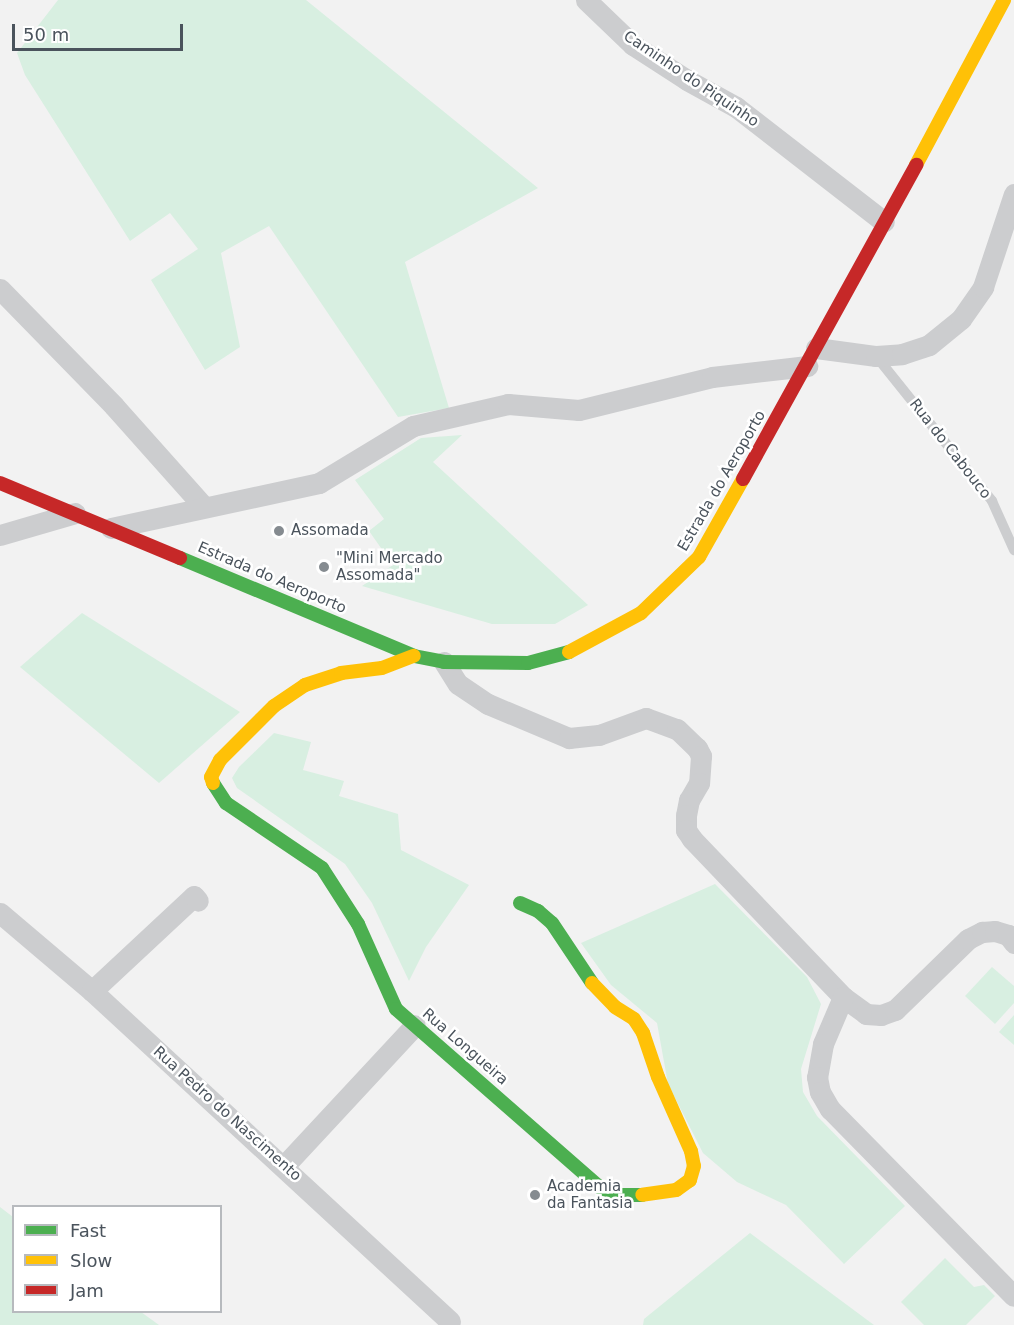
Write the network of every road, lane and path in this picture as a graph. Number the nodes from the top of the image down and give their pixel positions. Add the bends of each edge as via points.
1 (586, 0) edge
2 (1004, 0) edge
3 (1014, 194) edge
4 (884, 222) junction
5 (0, 289) edge
6 (876, 356) junction
7 (812, 357) junction
8 (0, 483) edge
9 (203, 506) junction
10 (75, 513) junction
11 (111, 528) junction
12 (0, 535) edge
13 (1014, 550) edge
14 (414, 656) junction
15 (444, 662) junction
16 (198, 901) dead end
17 (520, 903) dead end
18 (0, 913) edge
19 (1014, 944) edge
20 (92, 991) junction
21 (843, 997) junction
22 (414, 1025) junction
23 (284, 1166) junction
24 (1014, 1296) edge
25 (450, 1321) dead end

1 - 4 street, Caminho do Piquinho via 633,45 736,107
2 - 4 main road, Estrada do Aeroporto via 991,14
3 - 6 street via 983,287 961,319 929,345 902,354
4 - 7 main road, Estrada do Aeroporto
5 - 9 street via 114,406
6 - 7 street
6 - 13 lane, Rua do Cabouco via 992,501
7 - 9 street via 579,410 508,404 413,426 320,483
7 - 15 main road, Estrada do Aeroporto via 699,557 641,613 573,651 528,663
8 - 10 main road, Estrada do Aeroporto
9 - 11 street
10 - 11 main road, Estrada do Aeroporto
10 - 12 street
11 - 14 main road, Estrada do Aeroporto
14 - 15 main road, Estrada do Aeroporto
14 - 22 main road, Rua Longueira via 382,668 341,673 305,686 274,706 235,743 211,777 226,803 322,868 358,924 396,1009
15 - 21 street via 459,684 488,704 569,738 599,735 646,718 677,729 701,756 699,783 689,800 686,830
16 - 20 street via 194,896
17 - 22 main road, Rua Longueira via 552,923 597,991 634,1019 643,1033 657,1077 691,1151 694,1166 690,1180 676,1190 640,1196 619,1195 599,1187
18 - 20 street, Rua Pedro do Nascimento
19 - 21 street via 1008,935 995,931 968,939 895,1010 881,1015 867,1014
20 - 23 street, Rua Pedro do Nascimento
21 - 24 street via 822,1044 817,1077 820,1092 830,1108
22 - 23 street
23 - 25 street, Rua Pedro do Nascimento

